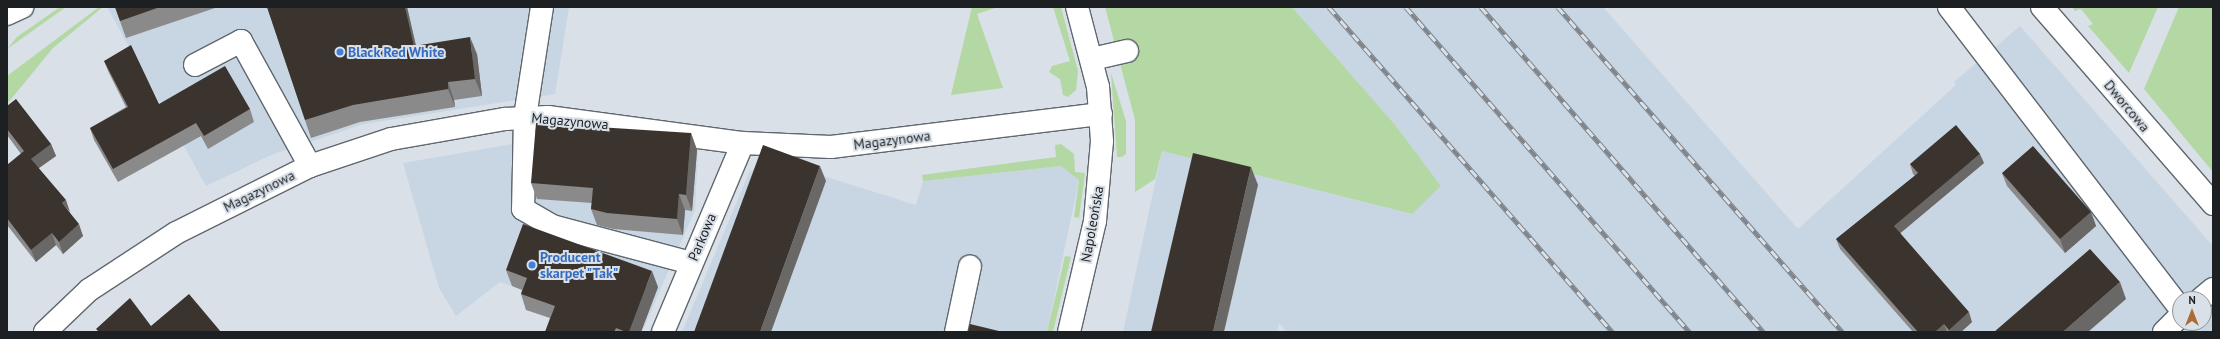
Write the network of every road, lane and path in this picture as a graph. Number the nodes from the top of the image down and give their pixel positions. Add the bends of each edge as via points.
1 (22, 7) edge
2 (542, 7) edge
3 (1077, 7) edge
4 (1949, 7) edge
5 (2042, 7) edge
6 (7, 14) edge
7 (1127, 51) dead end
8 (1092, 59) junction
9 (195, 65) dead end
10 (1101, 114) junction
11 (525, 116) junction
12 (743, 143) junction
13 (310, 166) junction
14 (2213, 204) edge
15 (691, 263) junction
16 (970, 266) dead end
17 (2172, 298) edge
18 (2172, 324) edge
19 (45, 332) edge
20 (663, 332) edge
21 (956, 332) edge
22 (1069, 332) edge
23 (2164, 332) edge

1 - 6 street
2 - 11 street
3 - 8 street, Napoleońska
4 - 17 street
5 - 14 street, Dworcowa
7 - 8 street
8 - 10 street, Napoleońska
9 - 13 street via 241,42
10 - 12 street, Magazynowa via 859,144
10 - 22 street, Napoleońska via 1097,209
11 - 12 street, Magazynowa via 570,118
11 - 13 street, Magazynowa via 391,139
11 - 15 street via 522,209 552,226
12 - 15 street, Parkowa
13 - 19 street, Magazynowa via 176,233 89,290
15 - 20 street, Parkowa
16 - 21 street
18 - 23 street

